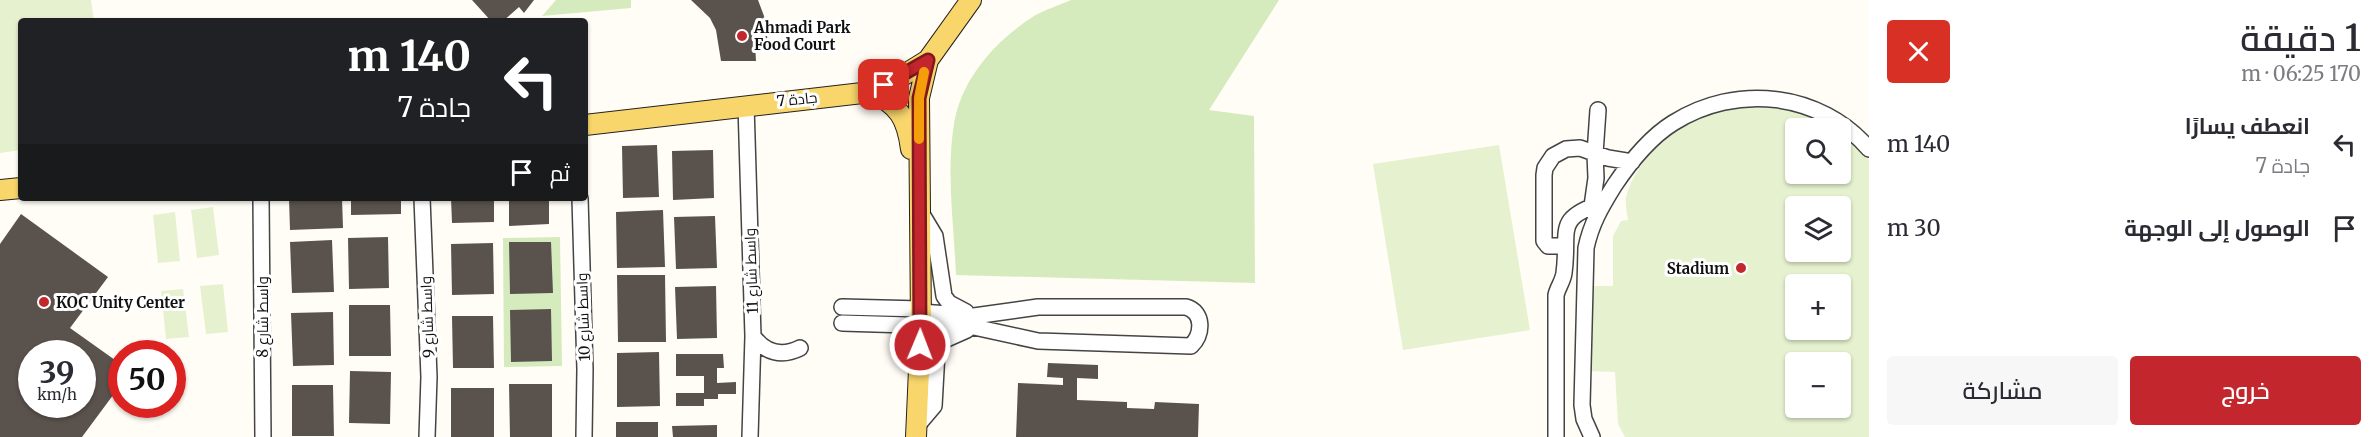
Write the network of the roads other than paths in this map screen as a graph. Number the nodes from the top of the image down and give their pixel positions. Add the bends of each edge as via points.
1 (971, 0) edge
2 (928, 60) junction
3 (871, 92) junction
4 (746, 105) junction
5 (1598, 110) dead end
6 (588, 125) edge
7 (1869, 149) edge
8 (1595, 154) junction
9 (1632, 162) junction
10 (18, 188) edge
11 (0, 190) edge
12 (261, 201) edge
13 (422, 201) edge
14 (580, 201) edge
15 (1598, 204) junction
16 (920, 211) junction
17 (1565, 246) junction
18 (1019, 310) junction
19 (842, 315) dead end
20 (921, 315) junction
21 (974, 321) junction
22 (753, 336) junction
23 (1018, 336) junction
24 (800, 348) dead end
25 (917, 431) edge
26 (263, 437) edge
27 (427, 437) edge
28 (584, 437) edge
29 (750, 437) edge
30 (1556, 437) edge
31 (1592, 437) edge

1 - 2 main road, جادة 7
2 - 3 main road, جادة 7
2 - 16 main road via 919,98
3 - 4 main road, جادة 7
3 - 16 main road via 887,99 902,115 909,132
4 - 6 main road, جادة 7
4 - 22 street, واسط شارع 11
5 - 8 street
7 - 9 street via 1824,113 1789,101 1754,98 1719,103 1687,115 1658,134
8 - 9 street
8 - 15 street
8 - 17 street via 1580,148 1566,149 1553,156 1545,168 1545,243
9 - 15 street
10 - 11 main road
12 - 26 street, واسط شارع 8
13 - 27 street, واسط شارع 9 via 429,377
14 - 28 street, واسط شارع 10
15 - 17 street via 1576,213 1566,231
15 - 31 street via 1586,248 1582,405
16 - 20 main road
16 - 21 street via 935,236 944,296
17 - 30 street via 1564,273 1556,295
18 - 21 street
18 - 23 street
18 - 23 street via 1186,307 1195,310 1199,317 1200,333 1191,346
19 - 20 street
20 - 21 street
20 - 25 main road
21 - 23 street
21 - 25 street via 940,342 934,406
22 - 24 street via 770,351 786,353
22 - 29 street, واسط شارع 11

